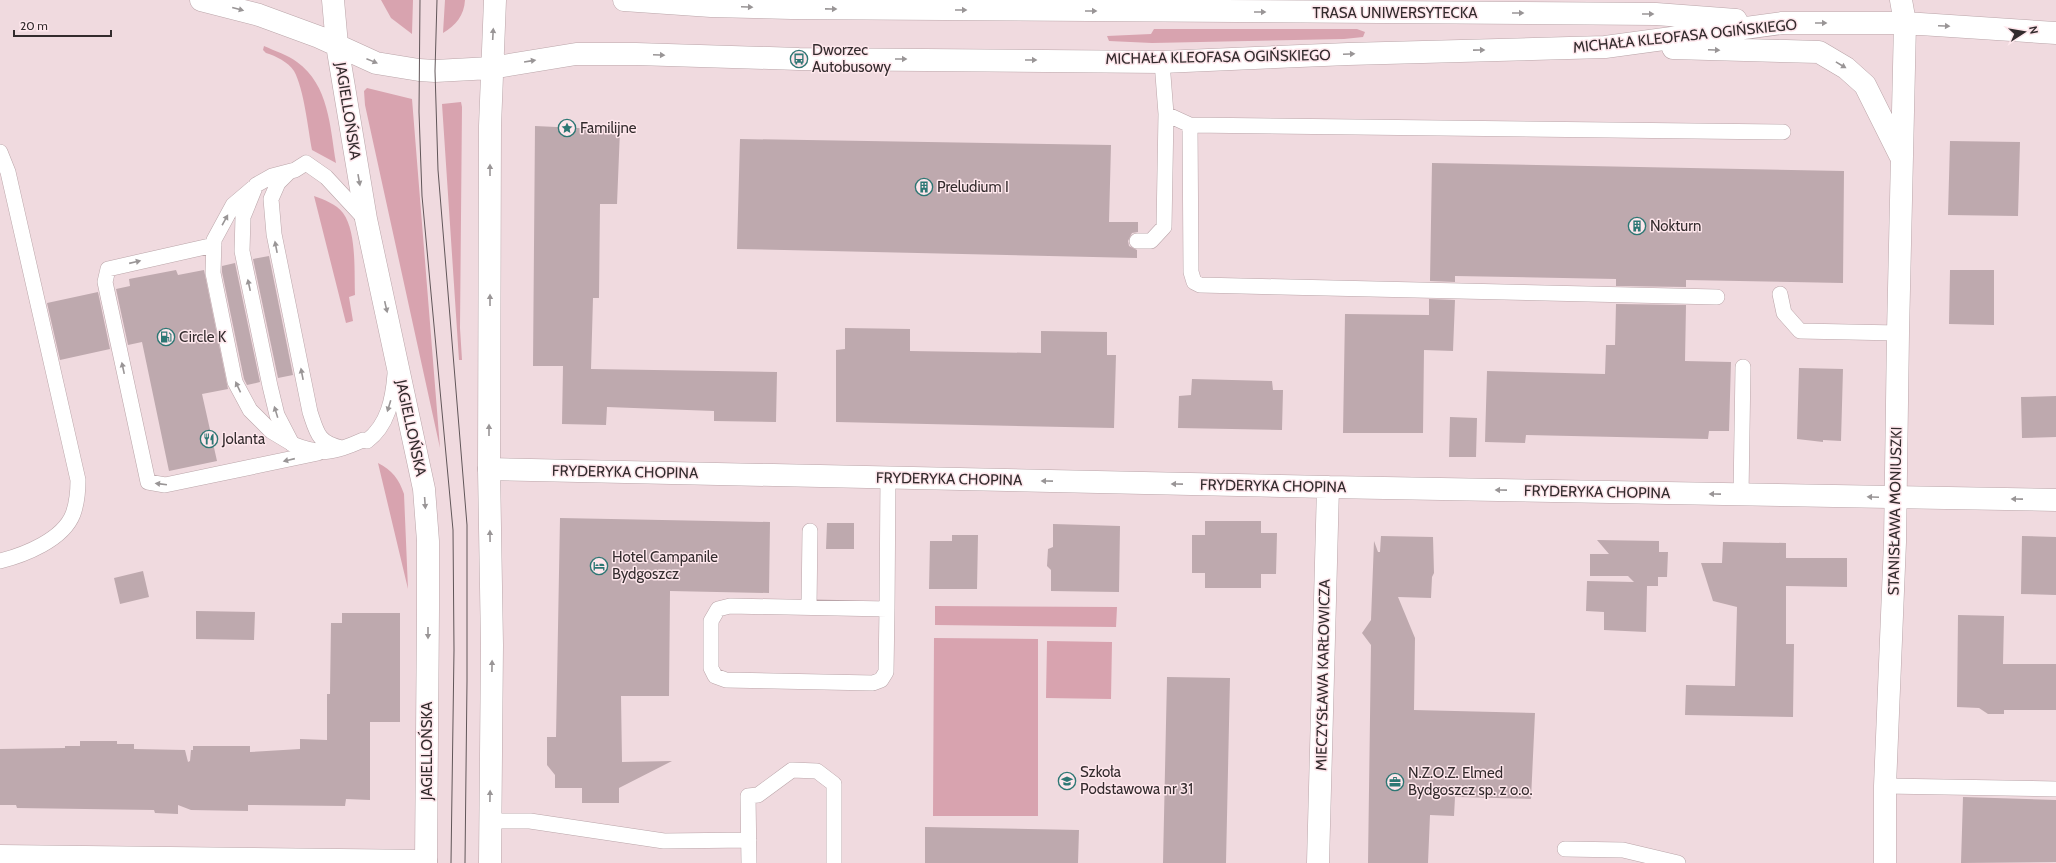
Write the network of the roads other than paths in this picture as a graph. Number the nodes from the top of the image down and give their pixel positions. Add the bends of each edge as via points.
1 (200, 0) edge
2 (333, 0) edge
3 (495, 0) edge
4 (624, 0) edge
5 (1902, 0) edge
6 (1916, 0) edge
7 (1782, 23) junction
8 (1905, 23) junction
9 (2056, 33) edge
10 (337, 45) junction
11 (1605, 47) junction
12 (1162, 62) junction
13 (491, 68) junction
14 (1166, 114) junction
15 (1190, 125) junction
16 (1783, 132) dead end
17 (0, 152) edge
18 (1901, 158) junction
19 (289, 172) junction
20 (256, 185) junction
21 (366, 219) junction
22 (1137, 241) dead end
23 (214, 245) junction
24 (1780, 294) dead end
25 (1717, 297) dead end
26 (1898, 333) junction
27 (396, 353) junction
28 (1743, 367) dead end
29 (292, 444) junction
30 (345, 448) junction
31 (327, 452) junction
32 (489, 469) junction
33 (888, 477) junction
34 (1328, 487) junction
35 (1741, 495) junction
36 (1896, 498) junction
37 (2056, 500) edge
38 (810, 531) dead end
39 (0, 561) edge
40 (809, 607) junction
41 (887, 608) junction
42 (1885, 786) junction
43 (2056, 788) edge
44 (489, 821) junction
45 (749, 840) junction
46 (1565, 849) dead end
47 (0, 856) edge
48 (426, 862) edge
49 (490, 863) edge
50 (749, 863) edge
51 (834, 863) edge
52 (1318, 863) edge
53 (1678, 863) edge
54 (1885, 863) edge

1 -> 10 main road, MICHAŁA KLEOFASA OGIŃSKIEGO via 259,15
2 - 10 main road, JAGIELLOŃSKA
13 -> 3 main road
4 -> 7 main road, TRASA UNIWERSYTECKA via 792,8 1656,14
5 - 8 main road, STANISŁAWA MONIUSZKI
6 - 8 main road
7 -> 8 main road, MICHAŁA KLEOFASA OGIŃSKIEGO
7 - 11 main road, MICHAŁA KLEOFASA OGIŃSKIEGO
8 -> 9 main road, MICHAŁA KLEOFASA OGIŃSKIEGO
8 - 18 main road, STANISŁAWA MONIUSZKI
10 -> 13 main road, MICHAŁA KLEOFASA OGIŃSKIEGO via 376,63 418,70
10 -> 21 main road, JAGIELLOŃSKA
12 -> 11 main road, MICHAŁA KLEOFASA OGIŃSKIEGO
11 -> 18 main road, STANISŁAWA MONIUSZKI via 1819,52 1846,68 1865,85
13 -> 12 main road, MICHAŁA KLEOFASA OGIŃSKIEGO via 576,54
12 - 14 lane
32 -> 13 main road
14 - 15 lane
14 - 22 lane via 1164,227 1151,241
15 - 16 lane
15 - 25 lane via 1191,272 1194,282 1200,285
17 - 39 lane via 8,172 78,480 73,515 62,530 37,548
18 - 26 main road, STANISŁAWA MONIUSZKI
19 - 20 lane via 272,176
19 - 21 lane via 306,163 326,177
30 -> 19 lane via 330,446 318,437 308,405 274,234 271,199 278,183
23 -> 20 lane via 214,240 233,205
29 -> 20 lane via 277,415 242,251 243,217
21 -> 27 main road, JAGIELLOŃSKA
29 -> 23 lane via 271,431 250,410 235,382 213,273
31 -> 23 lane via 165,485 148,482 105,282 108,269
24 - 26 lane via 1784,313 1800,331
26 - 36 main road, STANISŁAWA MONIUSZKI
27 -> 30 lane via 393,393 384,422 367,441 363,440
27 -> 48 main road, JAGIELLOŃSKA via 424,489 428,541
28 - 35 lane
29 - 31 lane via 312,452
30 - 31 lane
32 - 33 main road, FRYDERYKA CHOPINA
44 -> 32 main road via 492,645
34 -> 33 main road, FRYDERYKA CHOPINA
33 - 41 lane
35 -> 34 main road, FRYDERYKA CHOPINA
34 - 52 main road, MIECZYSŁAWA KARŁOWICZA
36 -> 35 main road, FRYDERYKA CHOPINA
37 -> 36 main road, FRYDERYKA CHOPINA
36 - 42 main road, STANISŁAWA MONIUSZKI
38 - 40 lane
40 - 41 lane
40 - 41 lane via 730,606 718,609 711,621 711,668 715,676 734,680 873,683 881,680 886,672
42 - 43 lane
42 - 54 main road, STANISŁAWA MONIUSZKI
44 - 45 lane via 530,821 664,841
44 - 49 main road
45 - 50 lane
45 - 51 lane via 748,796 758,795 792,770 817,770 834,784
46 - 53 lane via 1623,850
47 - 48 main road

